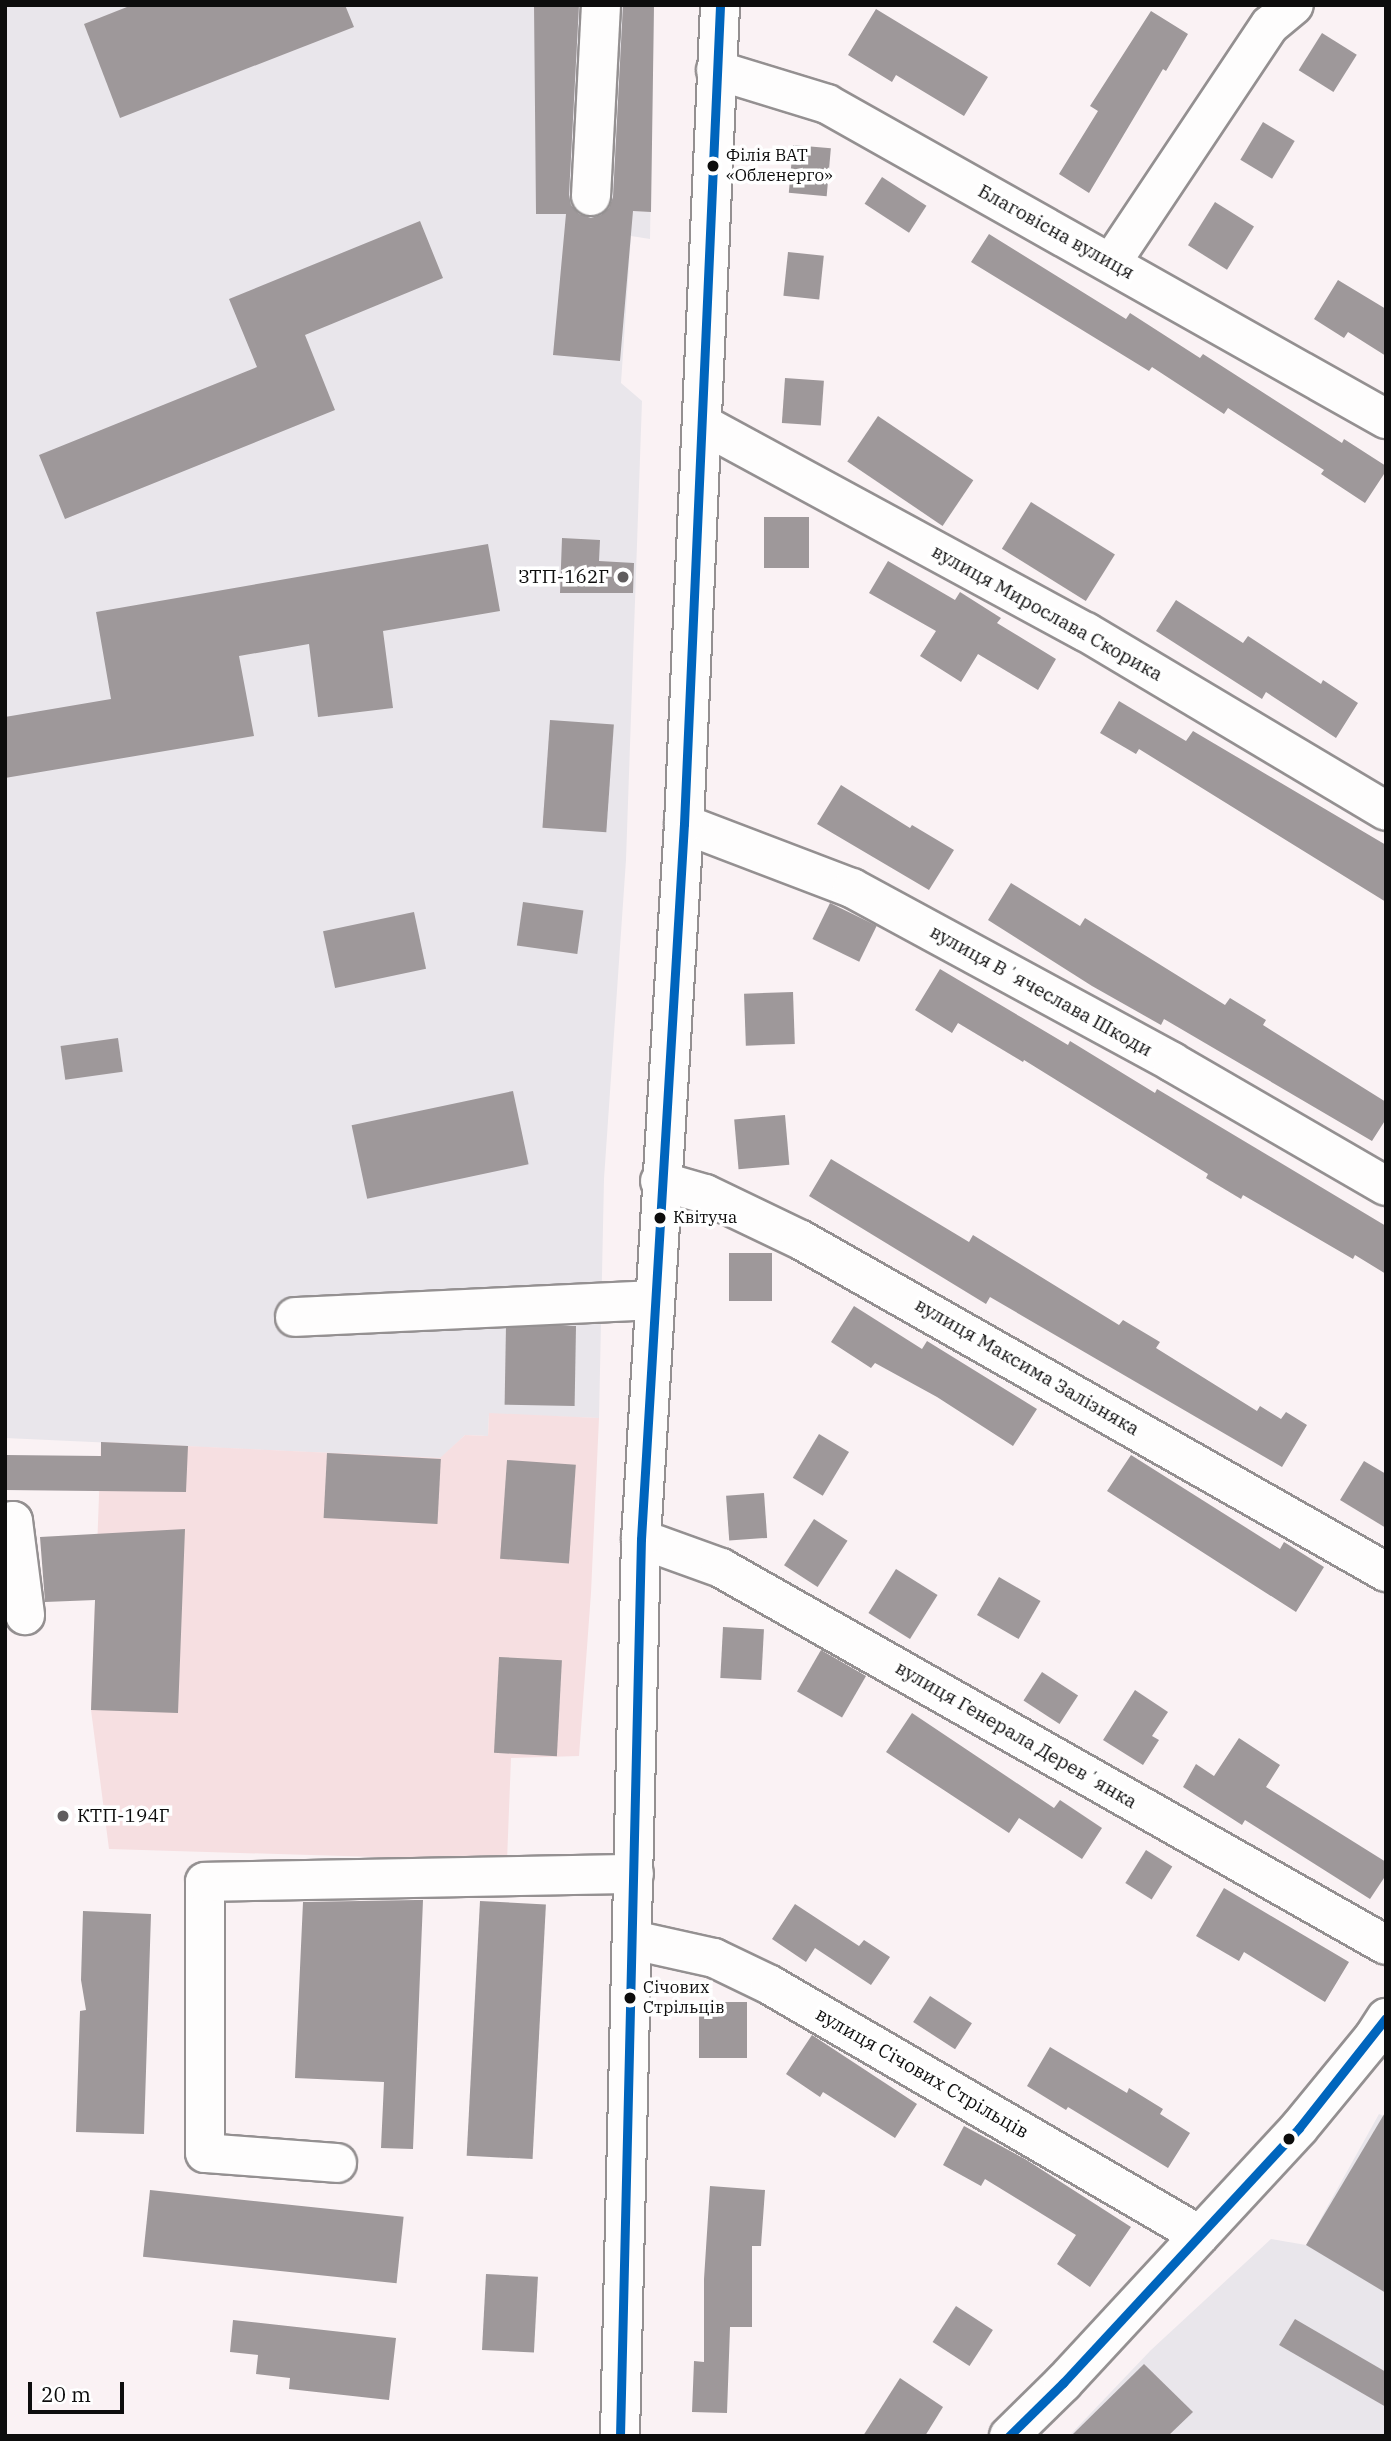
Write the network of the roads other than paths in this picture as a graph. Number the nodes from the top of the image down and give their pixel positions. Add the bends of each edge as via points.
1 (601, 5) edge
2 (720, 5) edge
3 (1294, 5) edge
4 (716, 70) junction
5 (591, 196) dead end
6 (1111, 262) junction
7 (1386, 419) edge
8 (704, 425) junction
9 (1386, 811) edge
10 (684, 824) junction
11 (660, 1181) junction
12 (1386, 1186) edge
13 (653, 1300) junction
14 (295, 1317) dead end
15 (5, 1522) edge
16 (641, 1539) junction
17 (1386, 1572) edge
18 (26, 1615) dead end
19 (634, 1874) junction
20 (633, 1940) junction
21 (1386, 1945) edge
22 (1386, 2018) edge
23 (337, 2163) dead end
24 (1199, 2235) junction
25 (620, 2436) edge
26 (1009, 2436) edge

1 - 5 street
2 - 4 street
3 - 6 street via 1270,25
4 - 6 street, Благовісна вулиця via 827,104
4 - 8 street
6 - 7 street, Благовісна вулиця
8 - 9 street, вулиця Мирослава Скорика via 1086,632
8 - 10 street
10 - 11 street
10 - 12 street, вулиця Вʼячеслава Шкоди via 852,888 1172,1062
11 - 13 street
11 - 17 street, вулиця Максима Залізняка via 705,1194 801,1240
13 - 14 street
13 - 16 street
15 - 18 street via 13,1521
16 - 19 street
16 - 21 street, вулиця Генерала Деревʼянка via 722,1568
19 - 20 street
19 - 23 street via 205,1882 205,2153
20 - 24 street, вулиця Січових Стрільців via 714,1958 770,1985
20 - 25 street
22 - 24 street via 1298,2128
24 - 26 street

